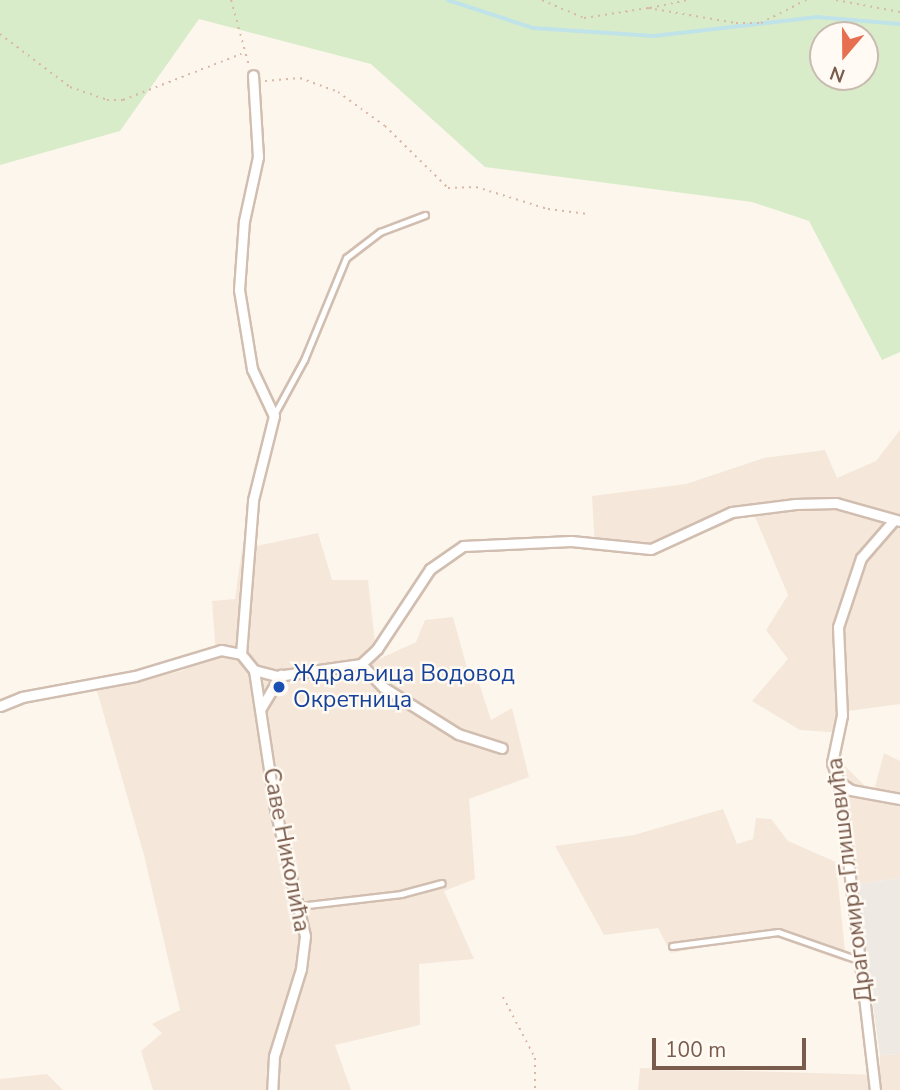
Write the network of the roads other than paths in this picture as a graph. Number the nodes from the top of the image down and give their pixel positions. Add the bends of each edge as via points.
1 (253, 75) road end
2 (425, 215) dead end
3 (274, 416) junction
4 (897, 520) edge
5 (241, 654) junction
6 (361, 664) junction
7 (254, 670) junction
8 (281, 675) junction
9 (0, 706) edge
10 (260, 709) junction
11 (502, 748) dead end
12 (839, 782) junction
13 (900, 799) edge
14 (442, 883) dead end
15 (299, 906) junction
16 (672, 946) dead end
17 (859, 960) junction
18 (272, 1090) edge
19 (875, 1090) edge

1 - 3 street via 258,158 244,221 239,290 253,369
2 - 3 lane via 380,232 346,258 304,360
3 - 5 street via 255,488
4 - 6 street via 836,503 767,506 732,512 650,549 571,541 463,546 430,569 381,643
4 - 12 street, Драгомира Глишовића via 861,558 838,627 842,715 832,763
5 - 7 street
5 - 9 street via 221,650 135,676 22,697
6 - 8 street
6 - 11 street via 383,687 458,734
7 - 8 street
7 - 10 street, Саве Николића
8 - 10 street
10 - 15 street, Саве Николића via 280,838
12 - 13 street via 851,790
12 - 17 street, Драгомира Глишовића
14 - 15 lane via 401,894
15 - 18 street, Саве Николића via 303,959 274,1056
16 - 17 lane via 778,932
17 - 19 street, Драгомира Глишовића

